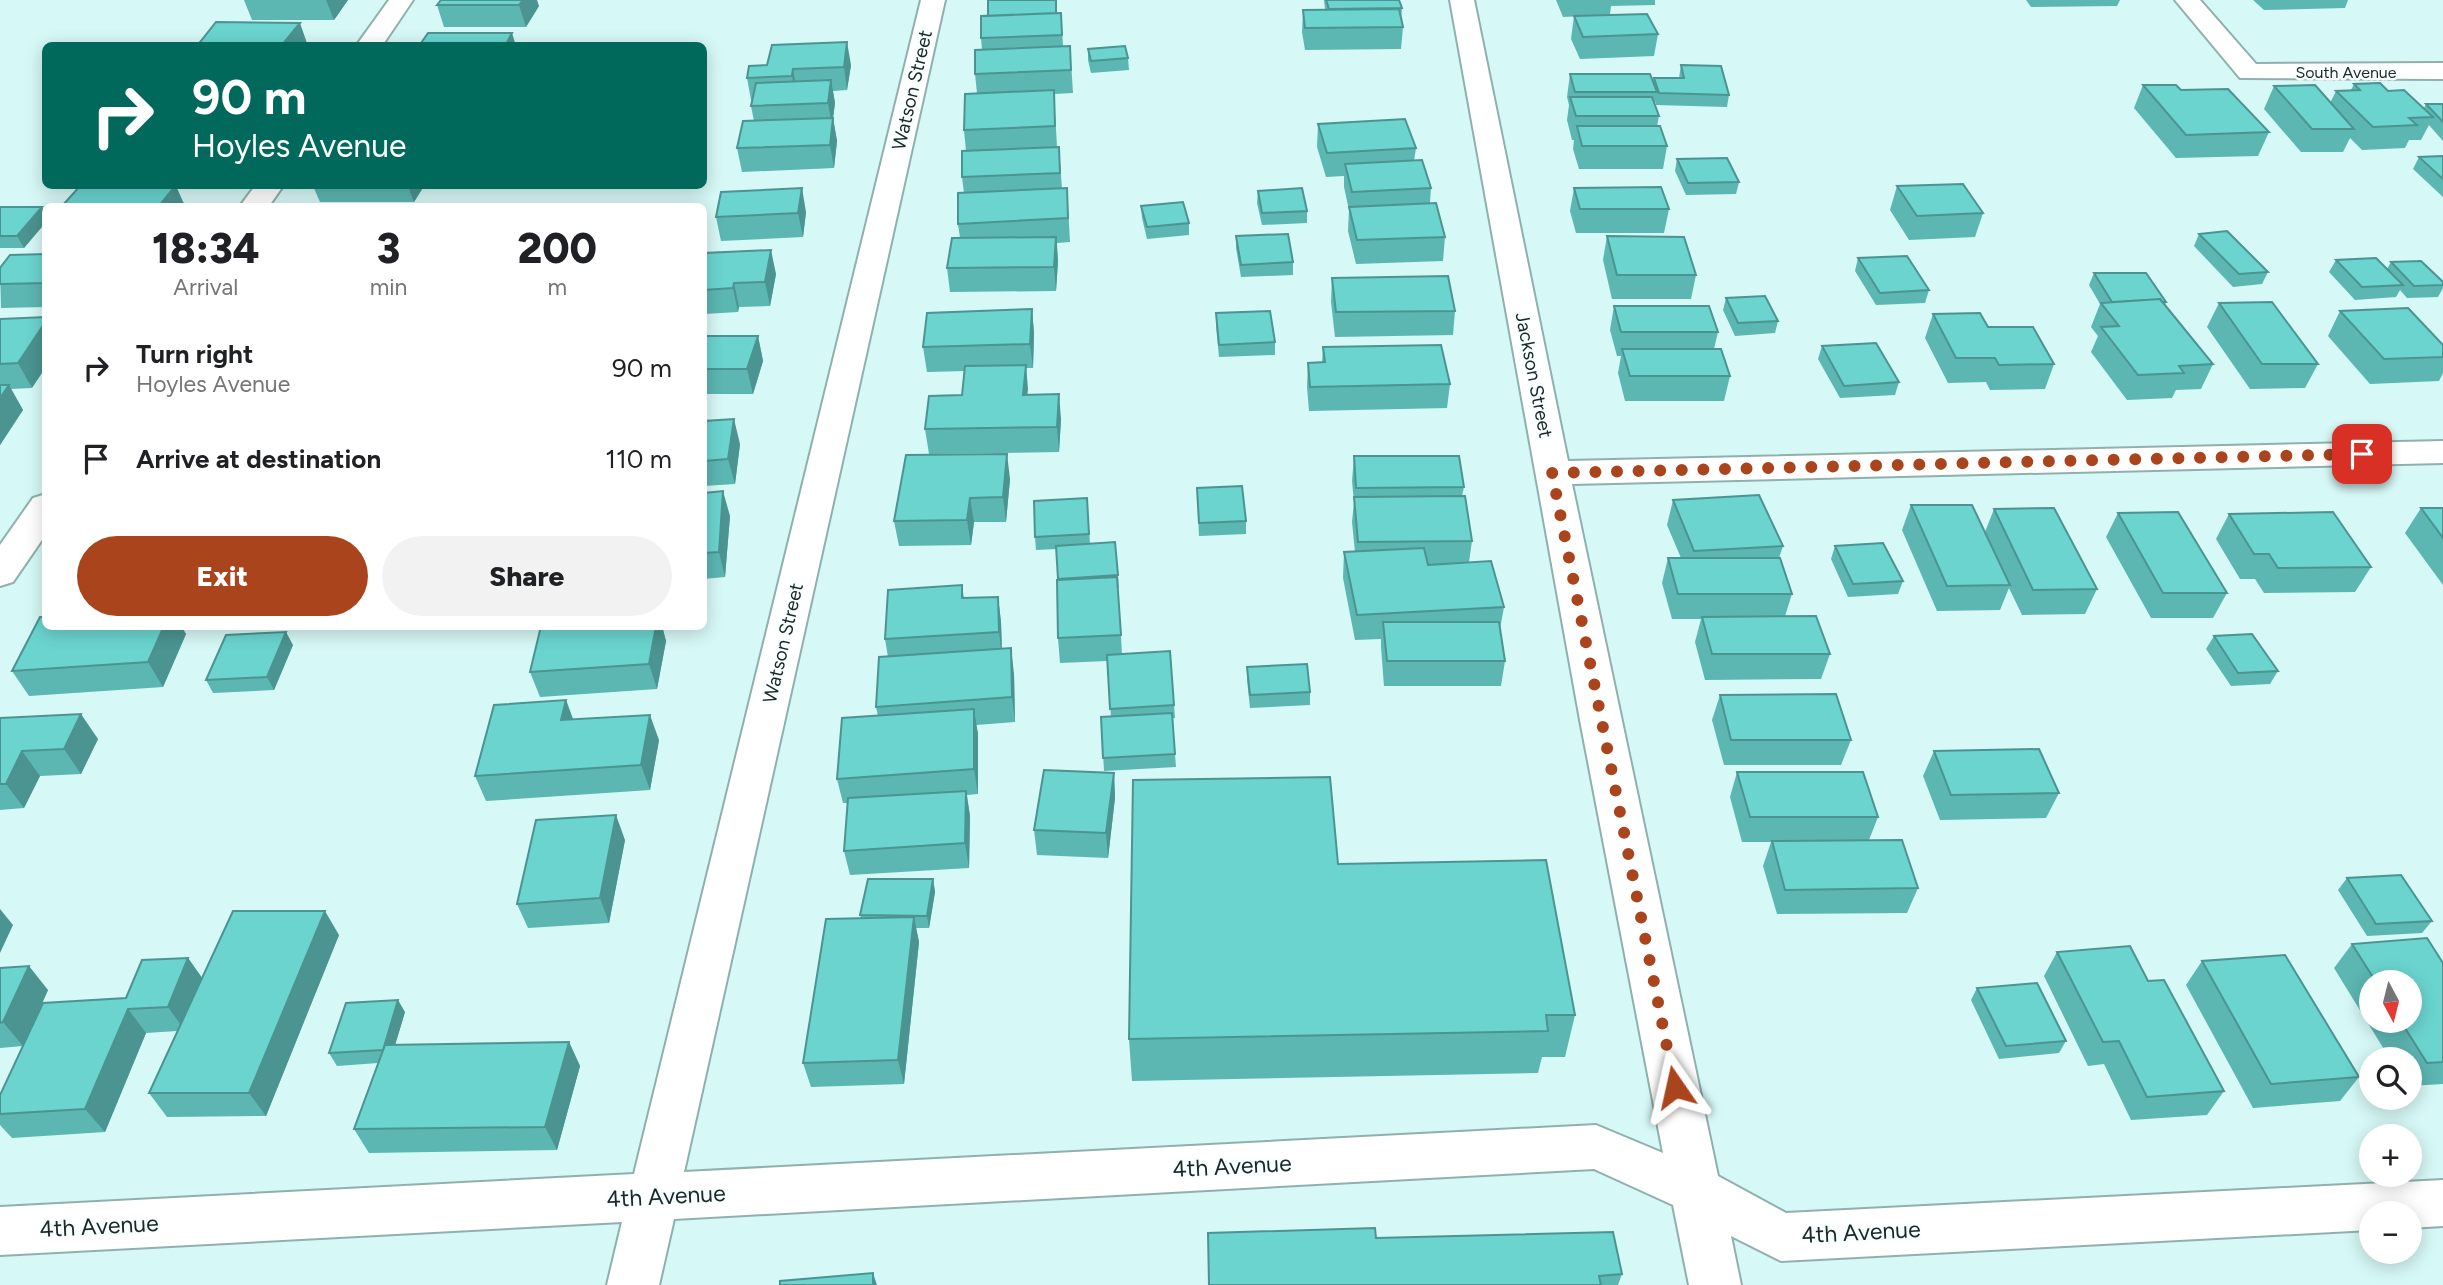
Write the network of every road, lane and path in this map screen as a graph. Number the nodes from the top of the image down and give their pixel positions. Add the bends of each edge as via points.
1 (401, 0) edge
2 (933, 0) edge
3 (1462, 0) edge
4 (2187, 0) edge
5 (372, 42) edge
6 (2443, 71) edge
7 (2443, 452) edge
8 (1552, 473) junction
9 (42, 512) edge
10 (0, 573) edge
11 (1697, 1191) junction
12 (654, 1196) junction
13 (2443, 1203) edge
14 (0, 1231) edge
15 (633, 1285) edge
16 (1715, 1285) edge

1 - 5 street
2 - 12 street, Watson Street
3 - 8 street, Jackson Street
4 - 6 street, South Avenue via 2249,72
7 - 8 street
8 - 11 street, Jackson Street
9 - 10 street
11 - 12 street, 4th Avenue via 1596,1147
11 - 13 street, 4th Avenue via 1781,1237
11 - 16 street, Jackson Street
12 - 14 street, 4th Avenue
12 - 15 street, Watson Street

